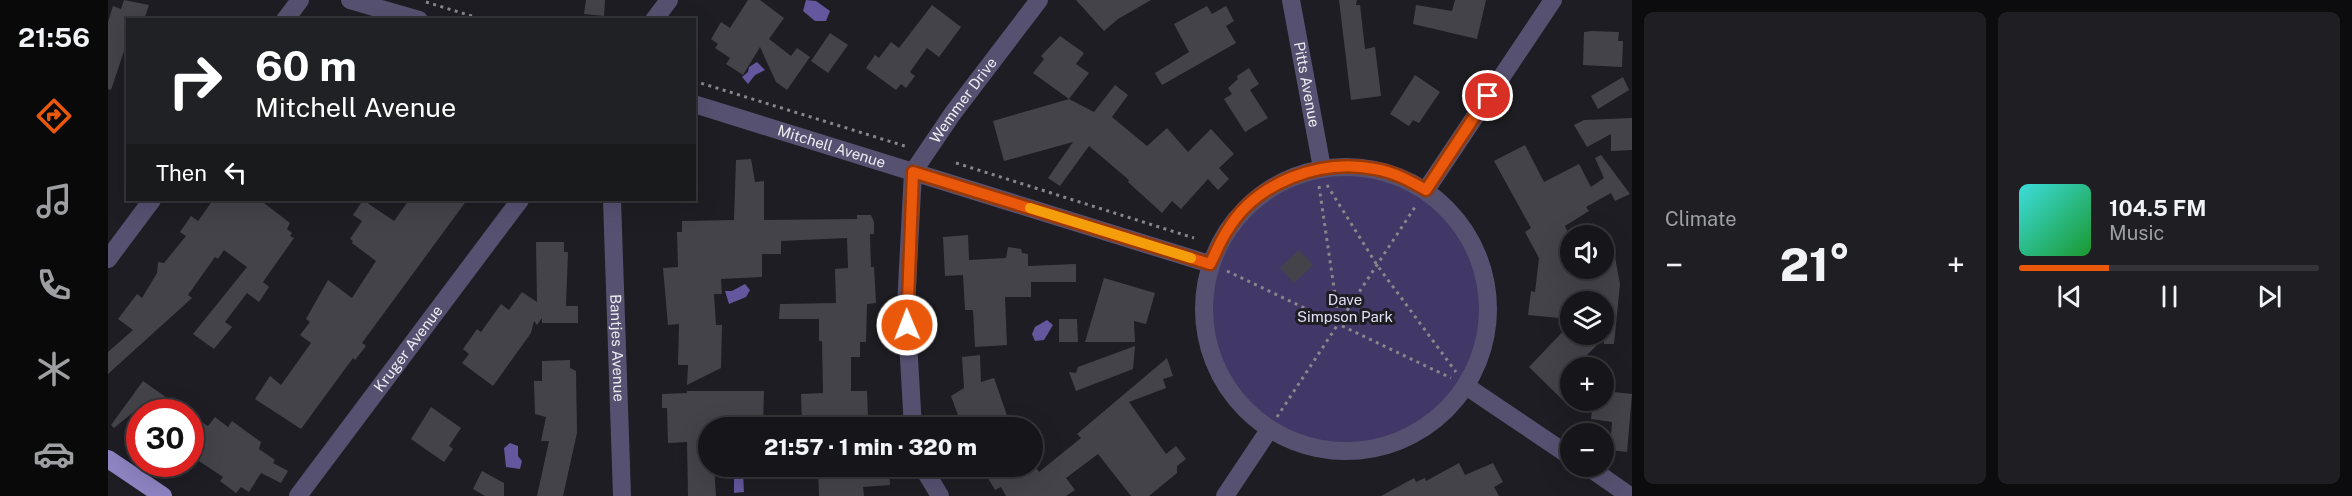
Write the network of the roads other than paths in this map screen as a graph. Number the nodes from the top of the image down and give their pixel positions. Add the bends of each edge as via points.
1 (300, 0) edge
2 (350, 0) edge
3 (669, 0) edge
4 (1039, 0) edge
5 (1291, 0) edge
6 (1553, 0) edge
7 (286, 18) edge
8 (412, 18) edge
9 (656, 18) edge
10 (696, 105) edge
11 (1320, 169) junction
12 (913, 172) junction
13 (1426, 190) junction
14 (151, 201) edge
15 (519, 201) edge
16 (612, 201) edge
17 (108, 258) edge
18 (1210, 264) junction
19 (1466, 386) junction
20 (912, 417) edge
21 (1269, 430) junction
22 (1560, 449) edge
23 (108, 459) edge
24 (929, 477) edge
25 (1603, 477) edge
26 (163, 496) edge
27 (298, 496) edge
28 (621, 496) edge
29 (940, 496) edge
30 (1226, 496) edge
31 (1630, 496) edge

1 - 7 street
2 - 8 street
3 - 9 street
4 - 12 street, Wemmer Drive
5 - 11 street, Pitts Avenue
6 - 13 street
10 - 12 street, Mitchell Avenue
11 - 13 street via 1376,169
11 - 18 street via 1285,179 1253,200 1227,229
12 - 18 street, Mitchell Avenue
12 - 20 street via 906,306
13 - 19 street via 1450,211 1469,236 1488,295 1487,327
14 - 17 street
15 - 27 street, Kruger Avenue
16 - 28 street, Bantjes Avenue
18 - 21 street via 1204,326 1211,357 1244,410
19 - 21 street via 1442,414 1411,436 1376,448 1339,452 1302,446
19 - 22 street
21 - 30 street
23 - 26 main road
24 - 29 street
25 - 31 street

